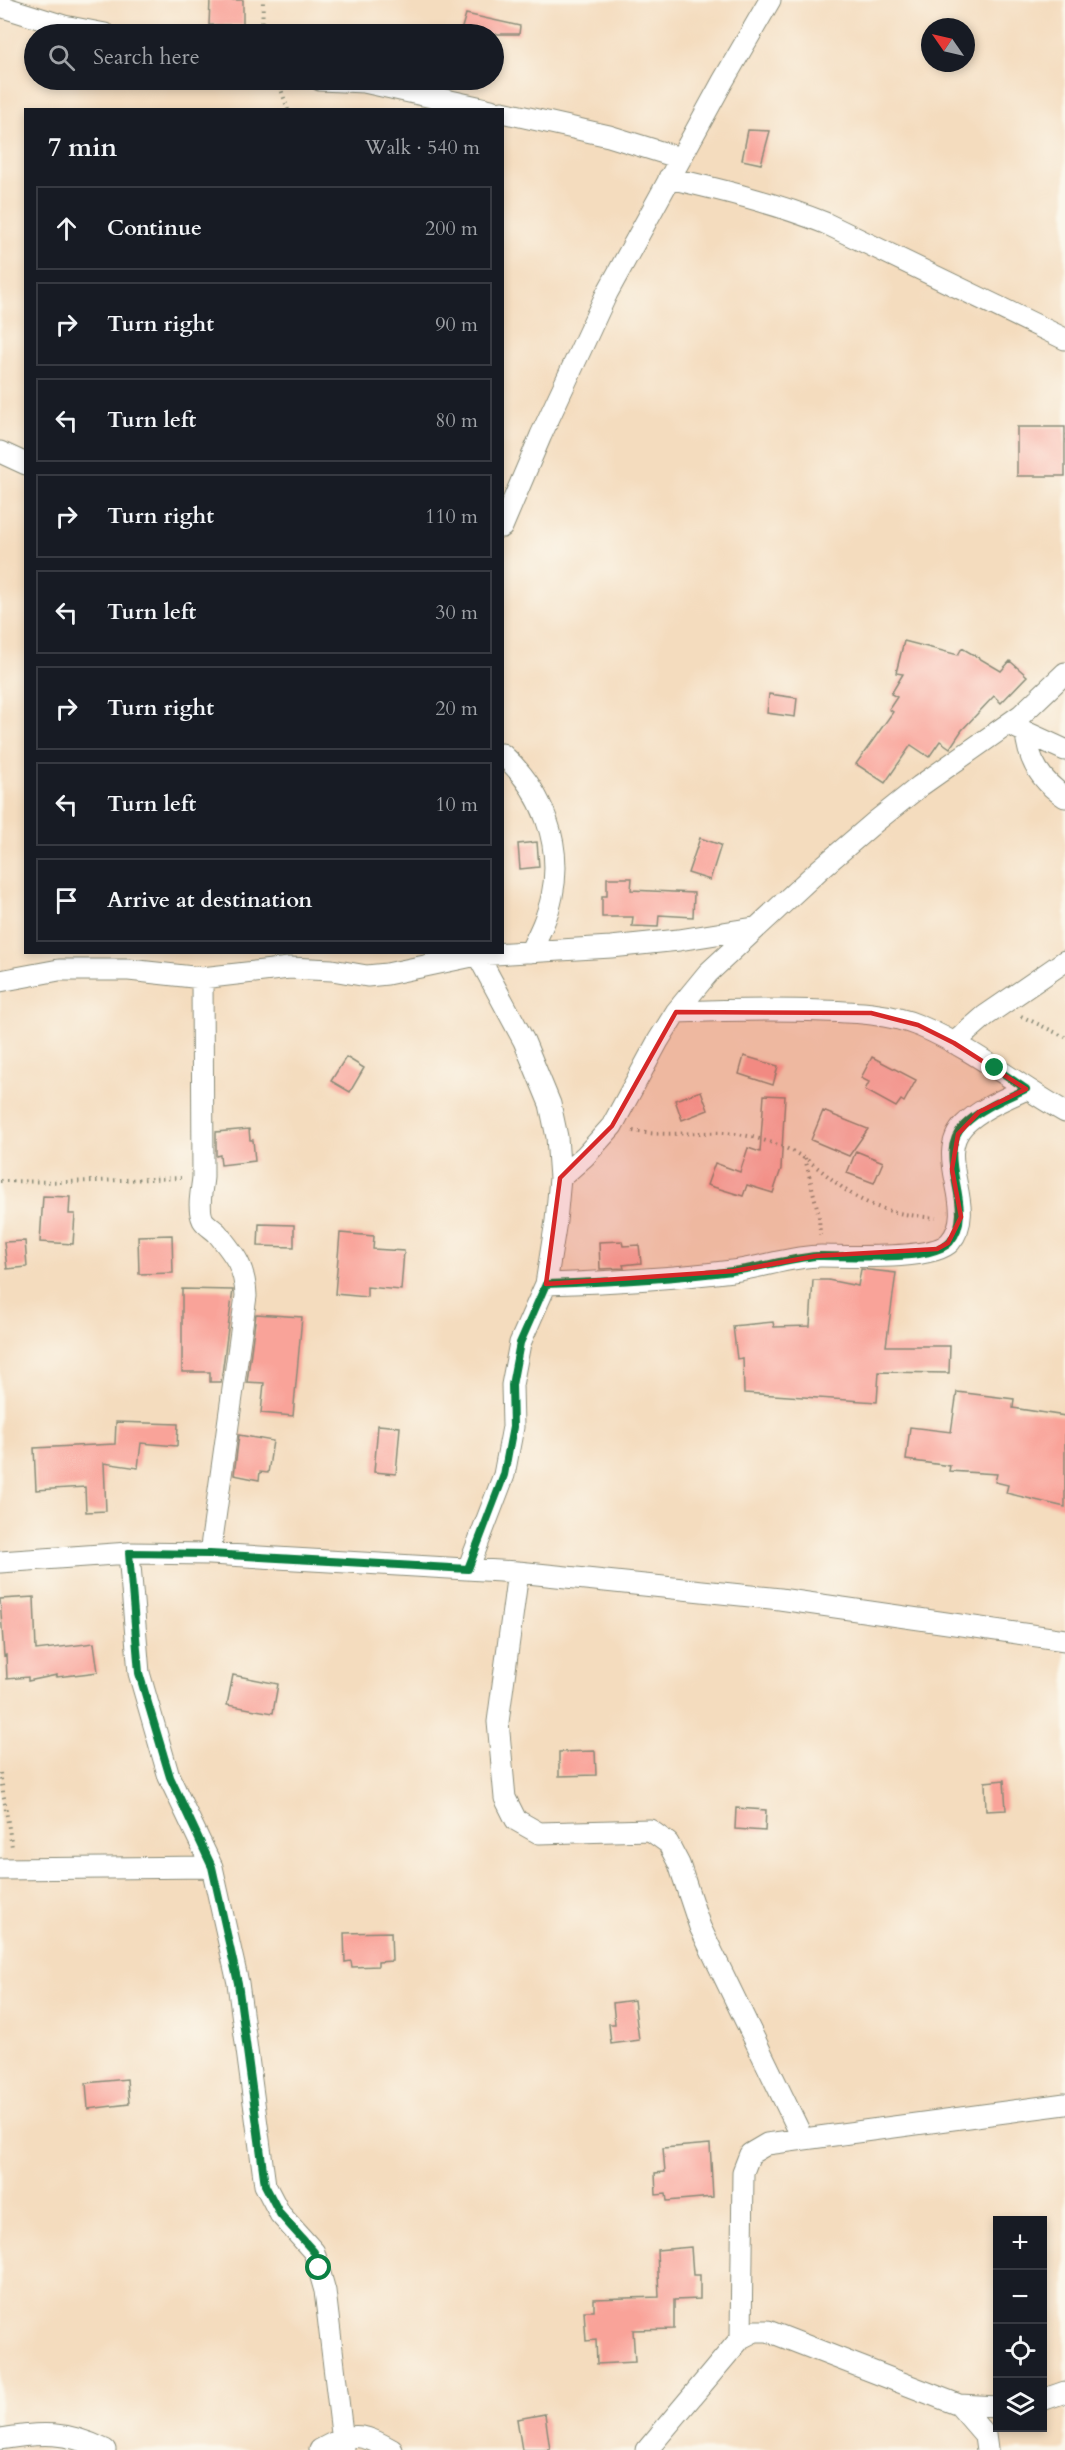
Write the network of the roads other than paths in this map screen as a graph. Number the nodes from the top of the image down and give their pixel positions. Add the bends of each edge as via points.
1 (770, 0) edge
2 (0, 6) edge
3 (58, 24) edge
4 (400, 90) edge
5 (482, 108) edge
6 (504, 112) edge
7 (680, 158) junction
8 (669, 178) junction
9 (1065, 339) edge
10 (0, 452) edge
11 (24, 463) edge
12 (504, 522) edge
13 (1065, 673) edge
14 (1017, 728) junction
15 (1065, 750) edge
16 (504, 756) edge
17 (1065, 797) edge
18 (754, 928) junction
19 (530, 952) junction
20 (504, 953) edge
21 (476, 954) edge
22 (1065, 961) edge
23 (202, 978) junction
24 (0, 981) edge
25 (676, 1012) junction
26 (954, 1043) junction
27 (1026, 1089) junction
28 (1065, 1112) edge
29 (560, 1178) junction
30 (546, 1284) junction
31 (129, 1553) junction
32 (210, 1554) junction
33 (0, 1562) edge
34 (468, 1569) junction
35 (518, 1572) junction
36 (1065, 1640) edge
37 (212, 1867) junction
38 (7, 1868) edge
39 (1065, 2104) edge
40 (802, 2139) junction
41 (741, 2338) junction
42 (1065, 2392) edge
43 (1047, 2398) edge
44 (959, 2405) junction
45 (993, 2407) edge
46 (0, 2439) edge
47 (343, 2444) edge
48 (105, 2450) edge
49 (320, 2450) edge
50 (392, 2450) edge
51 (647, 2450) edge
52 (987, 2450) edge

1 - 7 street
2 - 3 street
4 - 5 street
6 - 7 street via 609,135
7 - 8 street
8 - 9 street via 788,208 825,222
8 - 12 street via 607,293
10 - 11 street
13 - 14 street
14 - 15 street
14 - 17 street via 1044,781
14 - 18 street via 920,786
16 - 19 street via 534,792 546,814 552,838 553,894
18 - 19 street via 633,945
18 - 25 street via 708,973
19 - 20 street
21 - 23 street via 367,976 289,968
21 - 29 street via 524,1041 550,1104
22 - 26 street
23 - 24 street via 129,970 60,970
23 - 32 street via 203,1220 241,1265 246,1296
25 - 26 street via 871,1013 918,1025
25 - 29 street via 612,1126
26 - 27 street
27 - 28 street
27 - 30 street via 979,1112 958,1134 952,1169 960,1195 961,1217 948,1244 937,1249 866,1257 820,1256 734,1271
29 - 30 street
30 - 34 street via 520,1343 512,1385 513,1427 504,1475
31 - 32 street
31 - 33 street
31 - 37 street via 139,1673 170,1777
32 - 34 street
34 - 35 street
35 - 36 street via 780,1599
35 - 40 street via 498,1722 505,1798 516,1820 539,1833 650,1830 668,1843 700,1927
37 - 38 street
37 - 47 street via 238,1983 265,2185 280,2214 314,2252 319,2268
39 - 40 street
40 - 41 street via 767,2144 750,2154 743,2172
41 - 44 street via 755,2331 768,2331
41 - 51 street
42 - 43 street
44 - 45 street
44 - 52 street via 985,2435
46 - 48 street via 51,2433 83,2439
47 - 49 street
47 - 50 street via 358,2436

